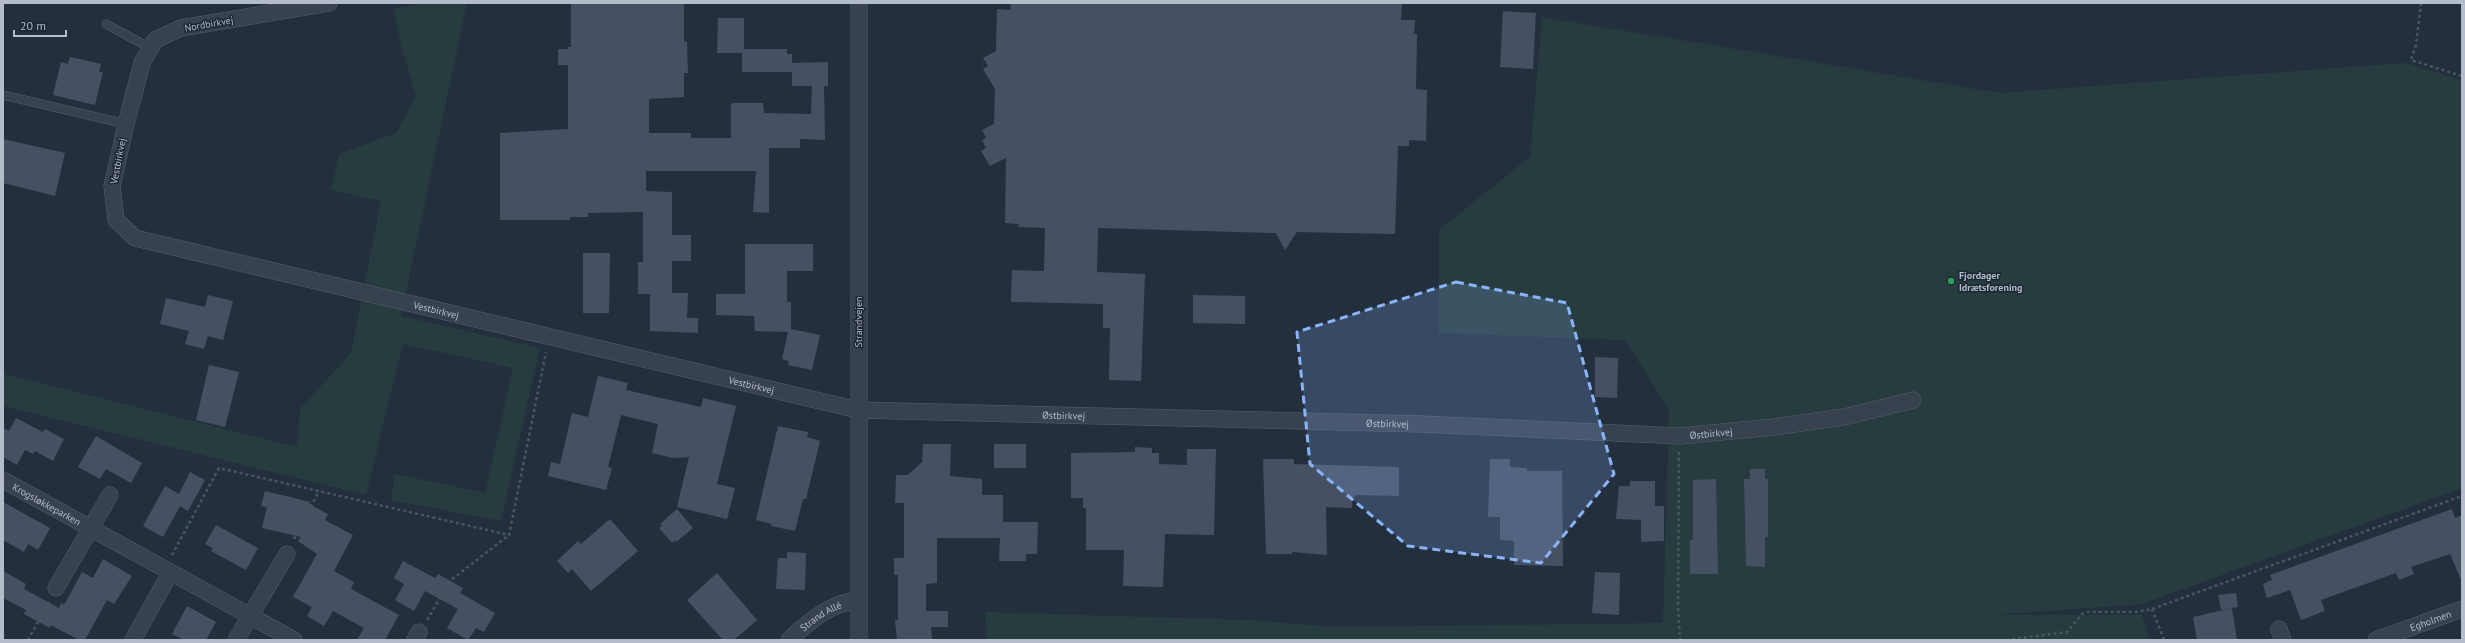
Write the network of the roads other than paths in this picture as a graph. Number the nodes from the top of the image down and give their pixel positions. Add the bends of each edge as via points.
1 (329, 3) edge
2 (859, 3) edge
3 (106, 24) dead end
4 (150, 48) junction
5 (3, 95) edge
6 (126, 124) junction
7 (1914, 400) dead end
8 (858, 410) junction
9 (3, 480) edge
10 (110, 495) dead end
11 (90, 530) junction
12 (287, 554) road end
13 (167, 571) junction
14 (56, 588) road end
15 (858, 600) junction
16 (2462, 609) edge
17 (250, 616) junction
18 (133, 640) edge
19 (236, 640) edge
20 (294, 640) edge
21 (789, 640) edge
22 (859, 640) edge
23 (2376, 640) edge

1 - 4 street, Nordbirkvej via 181,28 155,40
2 - 8 street, Strandvejen
3 - 4 lane
4 - 6 street, Nordbirkvej via 142,63
5 - 6 lane
6 - 8 street, Vestbirkvej via 112,186 116,220 136,238
7 - 8 street, Østbirkvej via 1836,418 1680,436 1421,424
8 - 15 street, Strandvejen
9 - 11 street, Krogsløkkeparken
10 - 11 street, Krogsløkkeparken
11 - 13 street, Krogsløkkeparken
11 - 14 street, Krogsløkkeparken
12 - 17 street
13 - 17 street, Krogsløkkeparken
13 - 18 street
15 - 21 street, Strand Allé via 844,602 821,612
15 - 22 street, Strandvejen
16 - 23 street, Egholmen
17 - 19 street
17 - 20 street, Krogsløkkeparken

